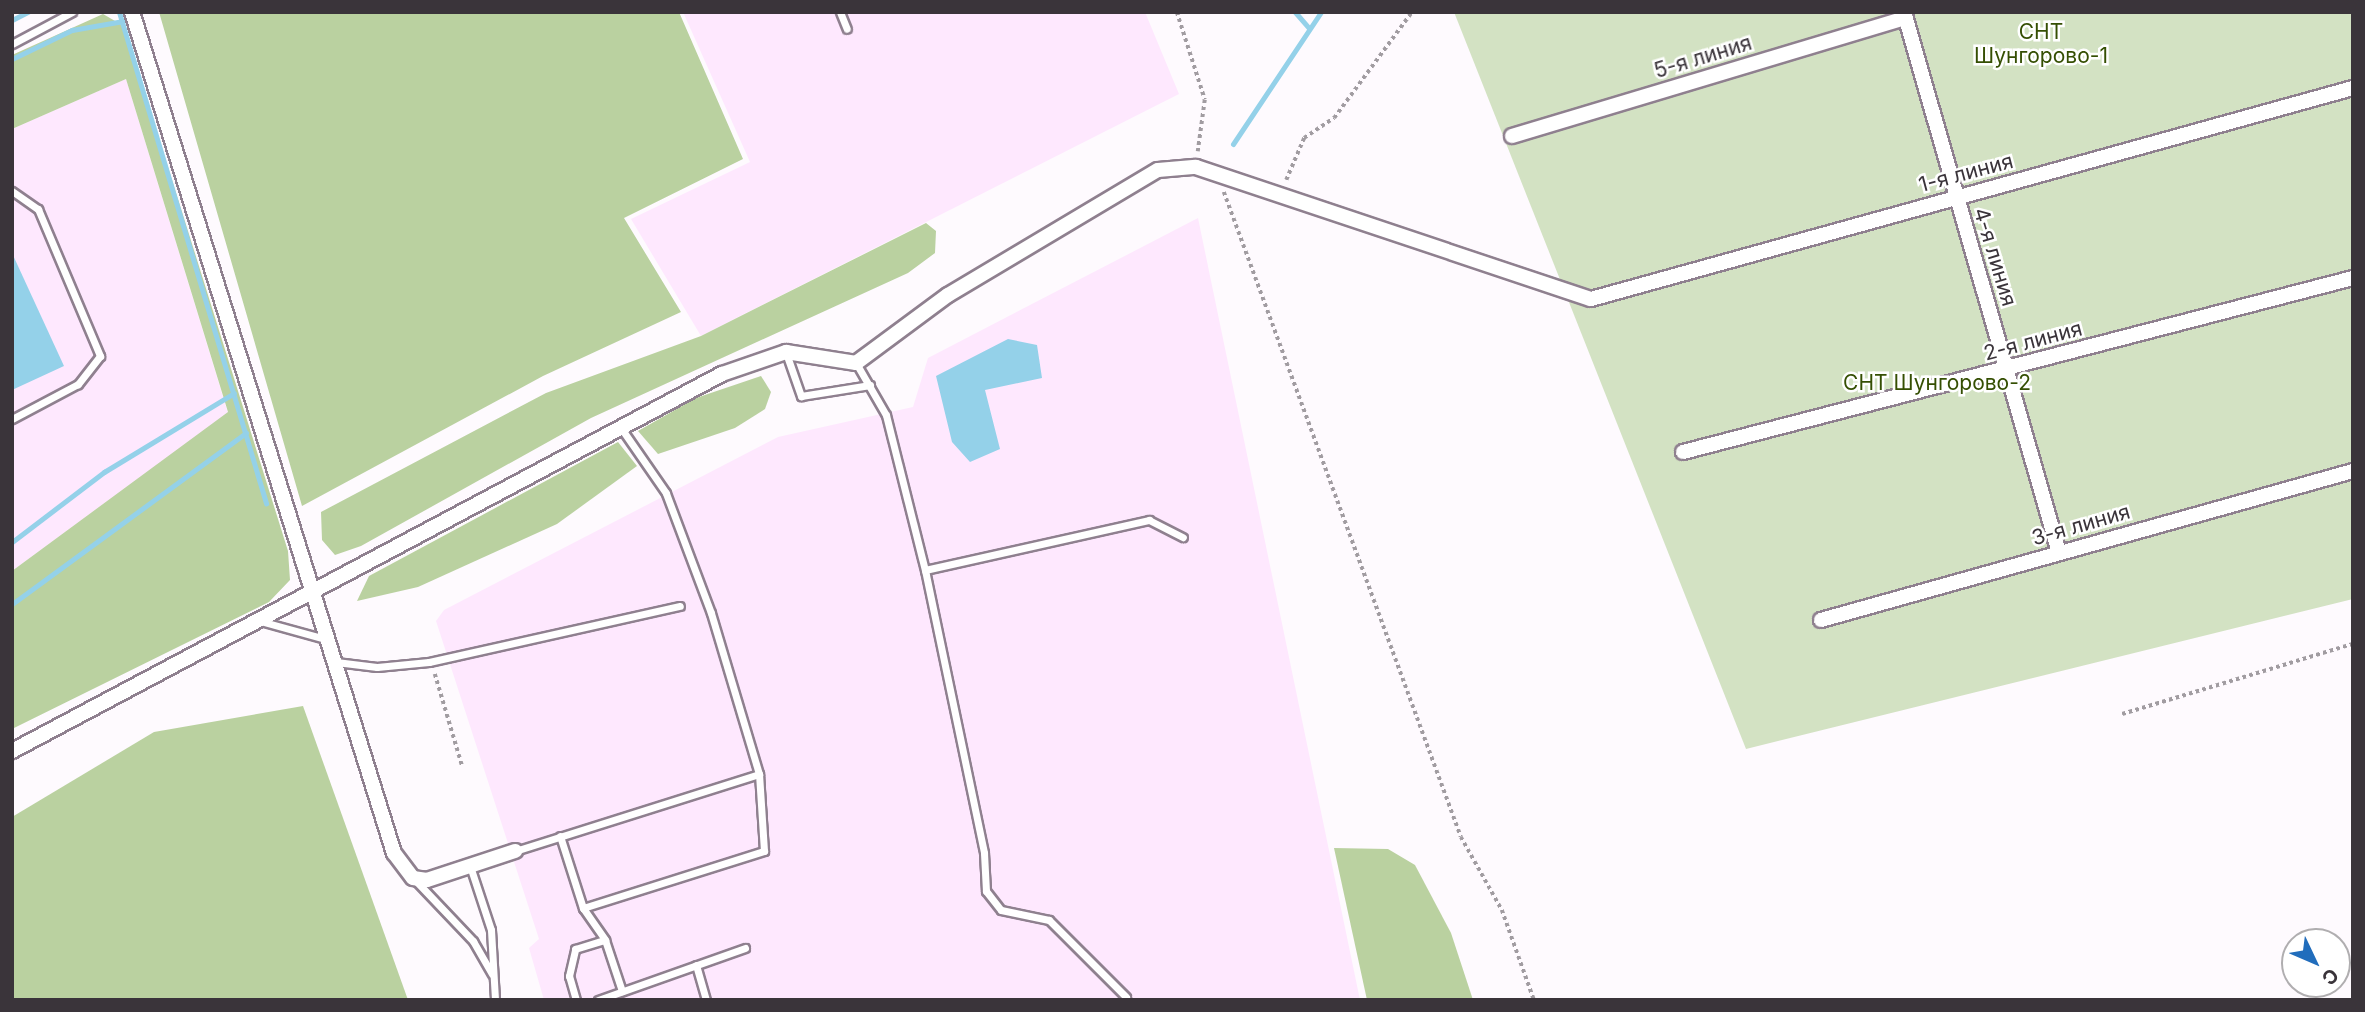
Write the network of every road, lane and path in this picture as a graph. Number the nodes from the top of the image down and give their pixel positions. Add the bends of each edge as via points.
1 (72, 12) edge
2 (132, 12) edge
3 (840, 12) edge
4 (1177, 12) edge
5 (1412, 12) edge
6 (1905, 15) edge
7 (847, 29) dead end
8 (12, 44) edge
9 (2353, 88) edge
10 (1512, 136) dead end
11 (1196, 167) junction
12 (1217, 173) junction
13 (12, 191) edge
14 (1281, 193) junction
15 (1955, 198) junction
16 (2353, 278) edge
17 (786, 352) junction
18 (856, 363) junction
19 (2007, 370) junction
20 (870, 385) junction
21 (12, 419) edge
22 (621, 427) junction
23 (1683, 452) dead end
24 (2353, 471) edge
25 (1183, 537) dead end
26 (2059, 553) junction
27 (925, 570) junction
28 (316, 590) junction
29 (680, 606) dead end
30 (1821, 620) dead end
31 (259, 621) junction
32 (329, 640) junction
33 (2353, 644) edge
34 (336, 662) junction
35 (429, 662) junction
36 (2122, 714) dead end
37 (12, 751) edge
38 (462, 765) dead end
39 (759, 774) junction
40 (560, 836) junction
41 (515, 851) joint
42 (470, 866) junction
43 (413, 878) junction
44 (583, 908) junction
45 (606, 940) junction
46 (745, 948) dead end
47 (696, 965) junction
48 (492, 975) junction
49 (622, 991) junction
50 (1126, 997) dead end
51 (495, 1000) edge
52 (576, 1000) edge
53 (598, 1000) edge
54 (706, 1000) edge
55 (1534, 1000) edge

1 - 8 lane
2 - 28 street
3 - 7 lane
4 - 11 path via 1205,100
5 - 14 path via 1334,118 1304,138
6 - 10 street, 5-я линия
6 - 15 street, 4-я линия
9 - 15 street, 1-я линия
11 - 12 street
11 - 18 street via 1158,170 1015,252
12 - 14 street
12 - 55 path via 1461,837 1502,910
13 - 21 lane via 38,209 100,356 78,384
14 - 15 street, 1-я линия via 1591,299
15 - 19 street, 4-я линия
16 - 19 street, 2-я линия
17 - 18 street
17 - 20 lane via 801,396
17 - 22 street via 722,374
18 - 20 lane
19 - 23 street, 2-я линия
19 - 26 street, 4-я линия
20 - 27 lane via 887,415
22 - 28 street
22 - 39 lane via 666,493
24 - 26 street, 3-я линия
25 - 27 lane via 1149,520
26 - 30 street, 3-я линия
27 - 50 lane via 984,853 986,891 1001,910 1049,920
28 - 31 street
28 - 32 street
29 - 35 lane
31 - 32 lane
31 - 37 street
32 - 34 street
33 - 36 path
34 - 35 lane via 377,667
34 - 43 street via 394,853
35 - 38 path
39 - 40 lane
39 - 44 lane via 764,851
40 - 41 lane
40 - 44 lane
41 - 42 street
42 - 43 street
42 - 48 lane via 491,930
43 - 48 lane via 473,941
44 - 45 lane
45 - 49 lane
45 - 52 lane via 575,949 569,975
46 - 47 lane
47 - 49 lane
47 - 54 lane
48 - 51 lane
49 - 53 lane

